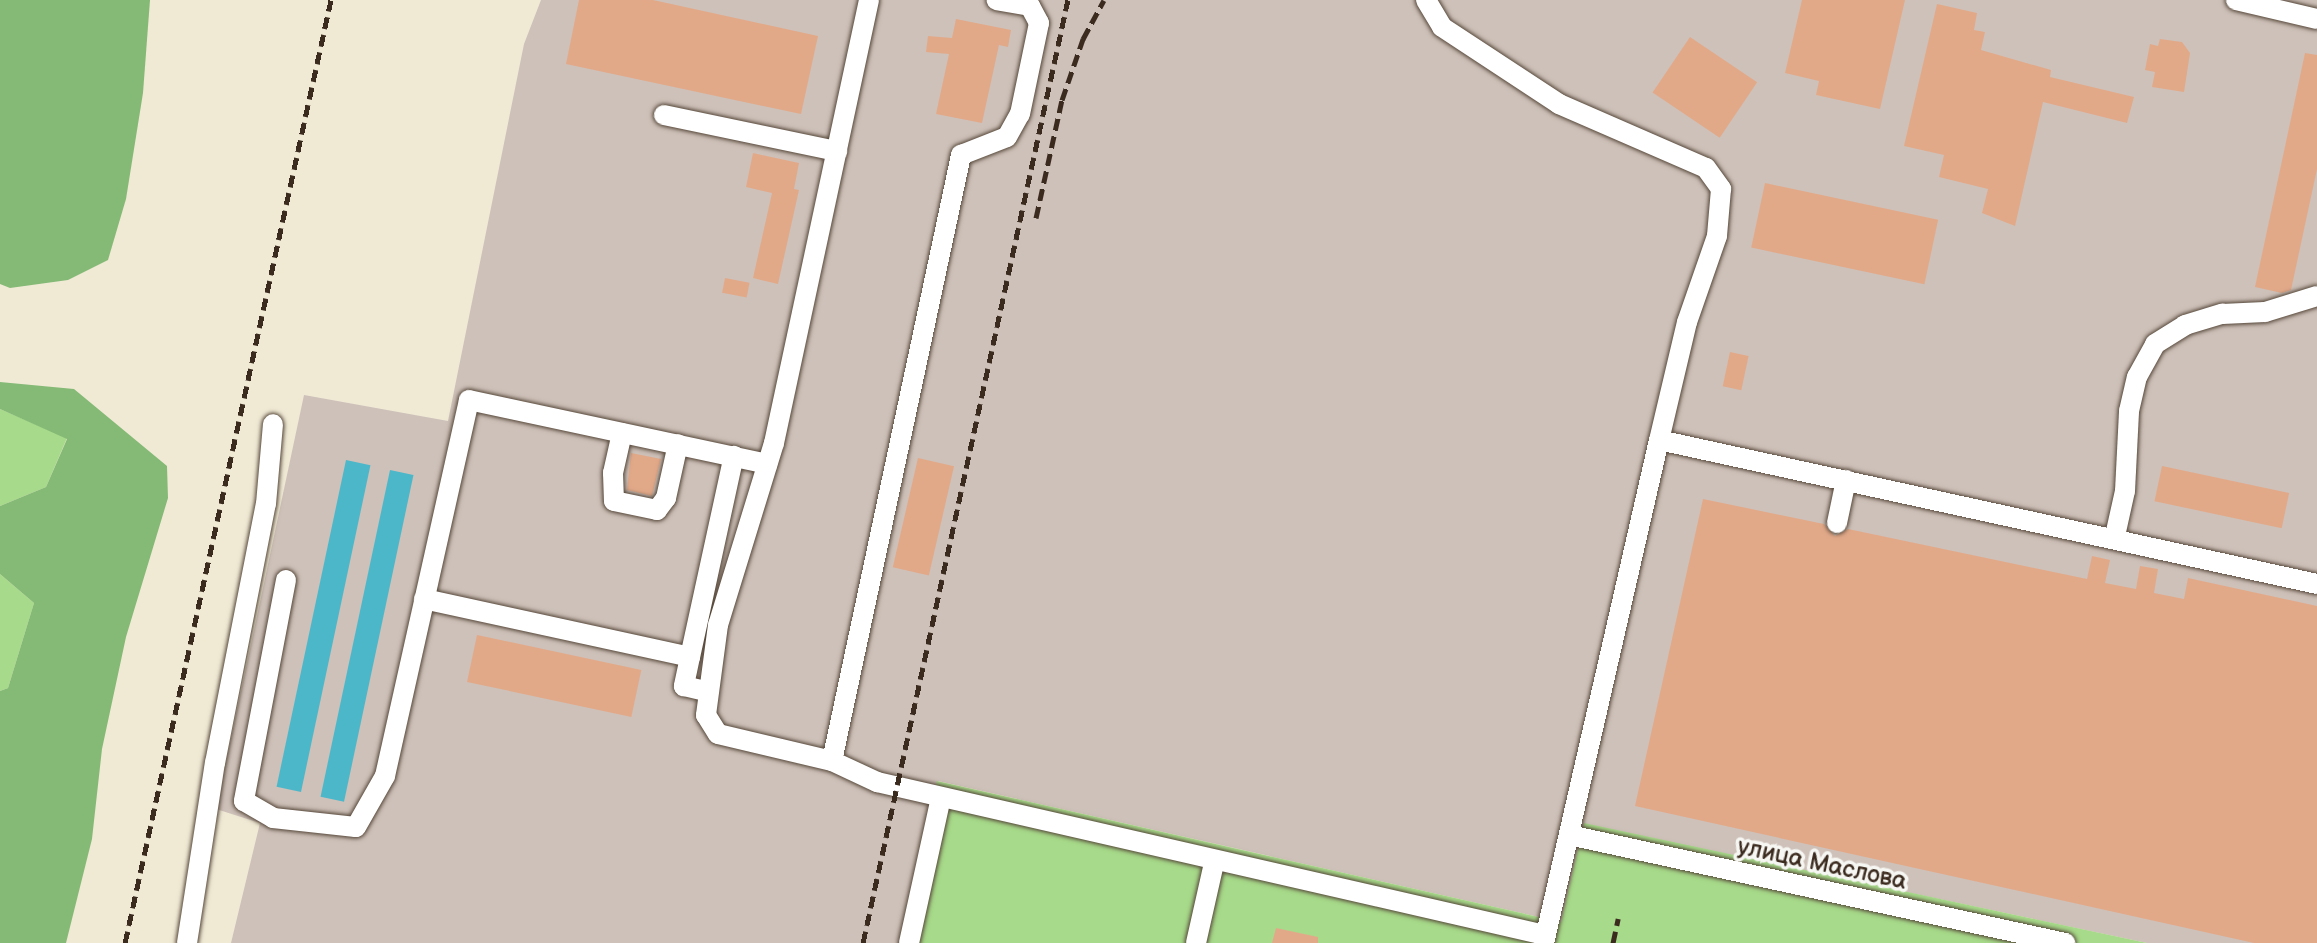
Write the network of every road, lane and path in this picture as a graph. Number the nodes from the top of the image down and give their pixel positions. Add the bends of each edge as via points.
1 (869, 0) edge
2 (997, 0) edge
3 (1426, 0) edge
4 (2236, 0) edge
5 (2317, 19) edge
6 (664, 115) dead end
7 (837, 151) junction
8 (2317, 296) edge
9 (273, 424) dead end
10 (622, 433) junction
11 (1659, 440) junction
12 (678, 444) junction
13 (734, 456) junction
14 (767, 464) junction
15 (1846, 480) junction
16 (1837, 523) dead end
17 (2115, 536) junction
18 (286, 580) dead end
19 (2317, 584) edge
20 (424, 599) junction
21 (690, 657) junction
22 (706, 691) junction
23 (832, 761) junction
24 (941, 797) junction
25 (1569, 835) junction
26 (1214, 863) junction
27 (1544, 939) edge
28 (187, 943) edge
29 (909, 943) edge
30 (1196, 943) edge
31 (2065, 943) edge

1 - 7 lane
2 - 23 lane via 1030,6 1039,23 1020,114 1007,137 961,155
3 - 11 lane via 1442,27 1559,104 1706,168 1721,189 1717,236 1687,322
4 - 5 lane
6 - 7 lane
7 - 14 lane
8 - 17 lane via 2265,312 2222,314 2185,325 2155,344 2137,377 2129,411 2125,491
9 - 28 lane via 266,504 215,763
10 - 12 lane
10 - 12 lane via 613,473 614,501 657,510 666,498
10 - 20 lane via 469,400
11 - 15 lane
11 - 25 lane
12 - 13 lane
13 - 14 lane
13 - 21 lane
14 - 22 lane via 718,625
15 - 16 lane
15 - 17 lane
17 - 19 lane
18 - 20 lane via 243,793 254,810 291,822 356,827 379,790
20 - 21 lane
21 - 22 lane via 684,686
22 - 23 lane via 706,715 718,734
23 - 24 lane via 877,782
24 - 26 lane
24 - 29 lane
25 - 27 lane
25 - 31 lane, улица Маслова
26 - 27 lane
26 - 30 lane

